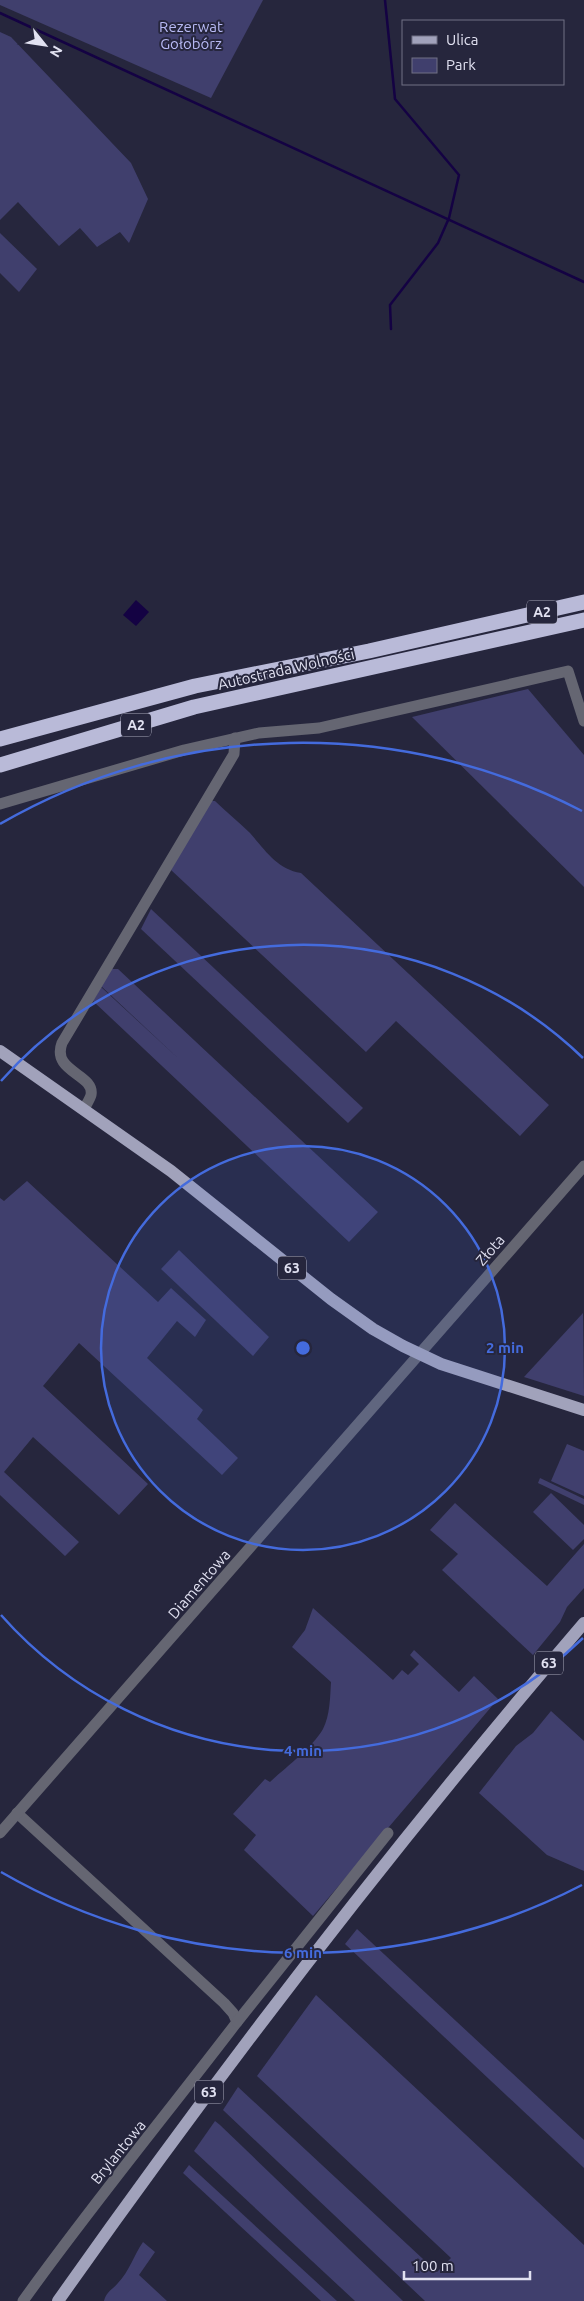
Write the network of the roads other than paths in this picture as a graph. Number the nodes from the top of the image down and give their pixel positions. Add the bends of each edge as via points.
1 (584, 602) edge
2 (584, 620) edge
3 (584, 721) edge
4 (235, 738) junction
5 (0, 739) edge
6 (0, 765) edge
7 (0, 804) edge
8 (0, 1052) edge
9 (84, 1109) junction
10 (584, 1166) edge
11 (419, 1354) junction
12 (584, 1410) edge
13 (584, 1623) edge
14 (17, 1813) junction
15 (0, 1833) edge
16 (388, 1833) dead end
17 (236, 2022) junction
18 (23, 2301) edge
19 (58, 2301) edge

1 - 5 highway, Autostrada Wolności / A2 via 369,651 195,686
2 - 6 highway, Autostrada Wolności / A2 via 194,707
3 - 4 street via 568,671 319,728
4 - 7 street
4 - 9 street via 234,754 62,1043 60,1049 64,1063 90,1086 91,1094
8 - 9 main road, 63
9 - 11 main road, 63 via 172,1171 347,1311
10 - 11 street, Złota
11 - 12 main road, 63
11 - 14 street, Diamentowa
13 - 19 main road, 63 via 282,1994 146,2176
14 - 15 street, Diamentowa
14 - 17 street via 224,2003
16 - 17 street, Brylantowa
17 - 18 street, Brylantowa

